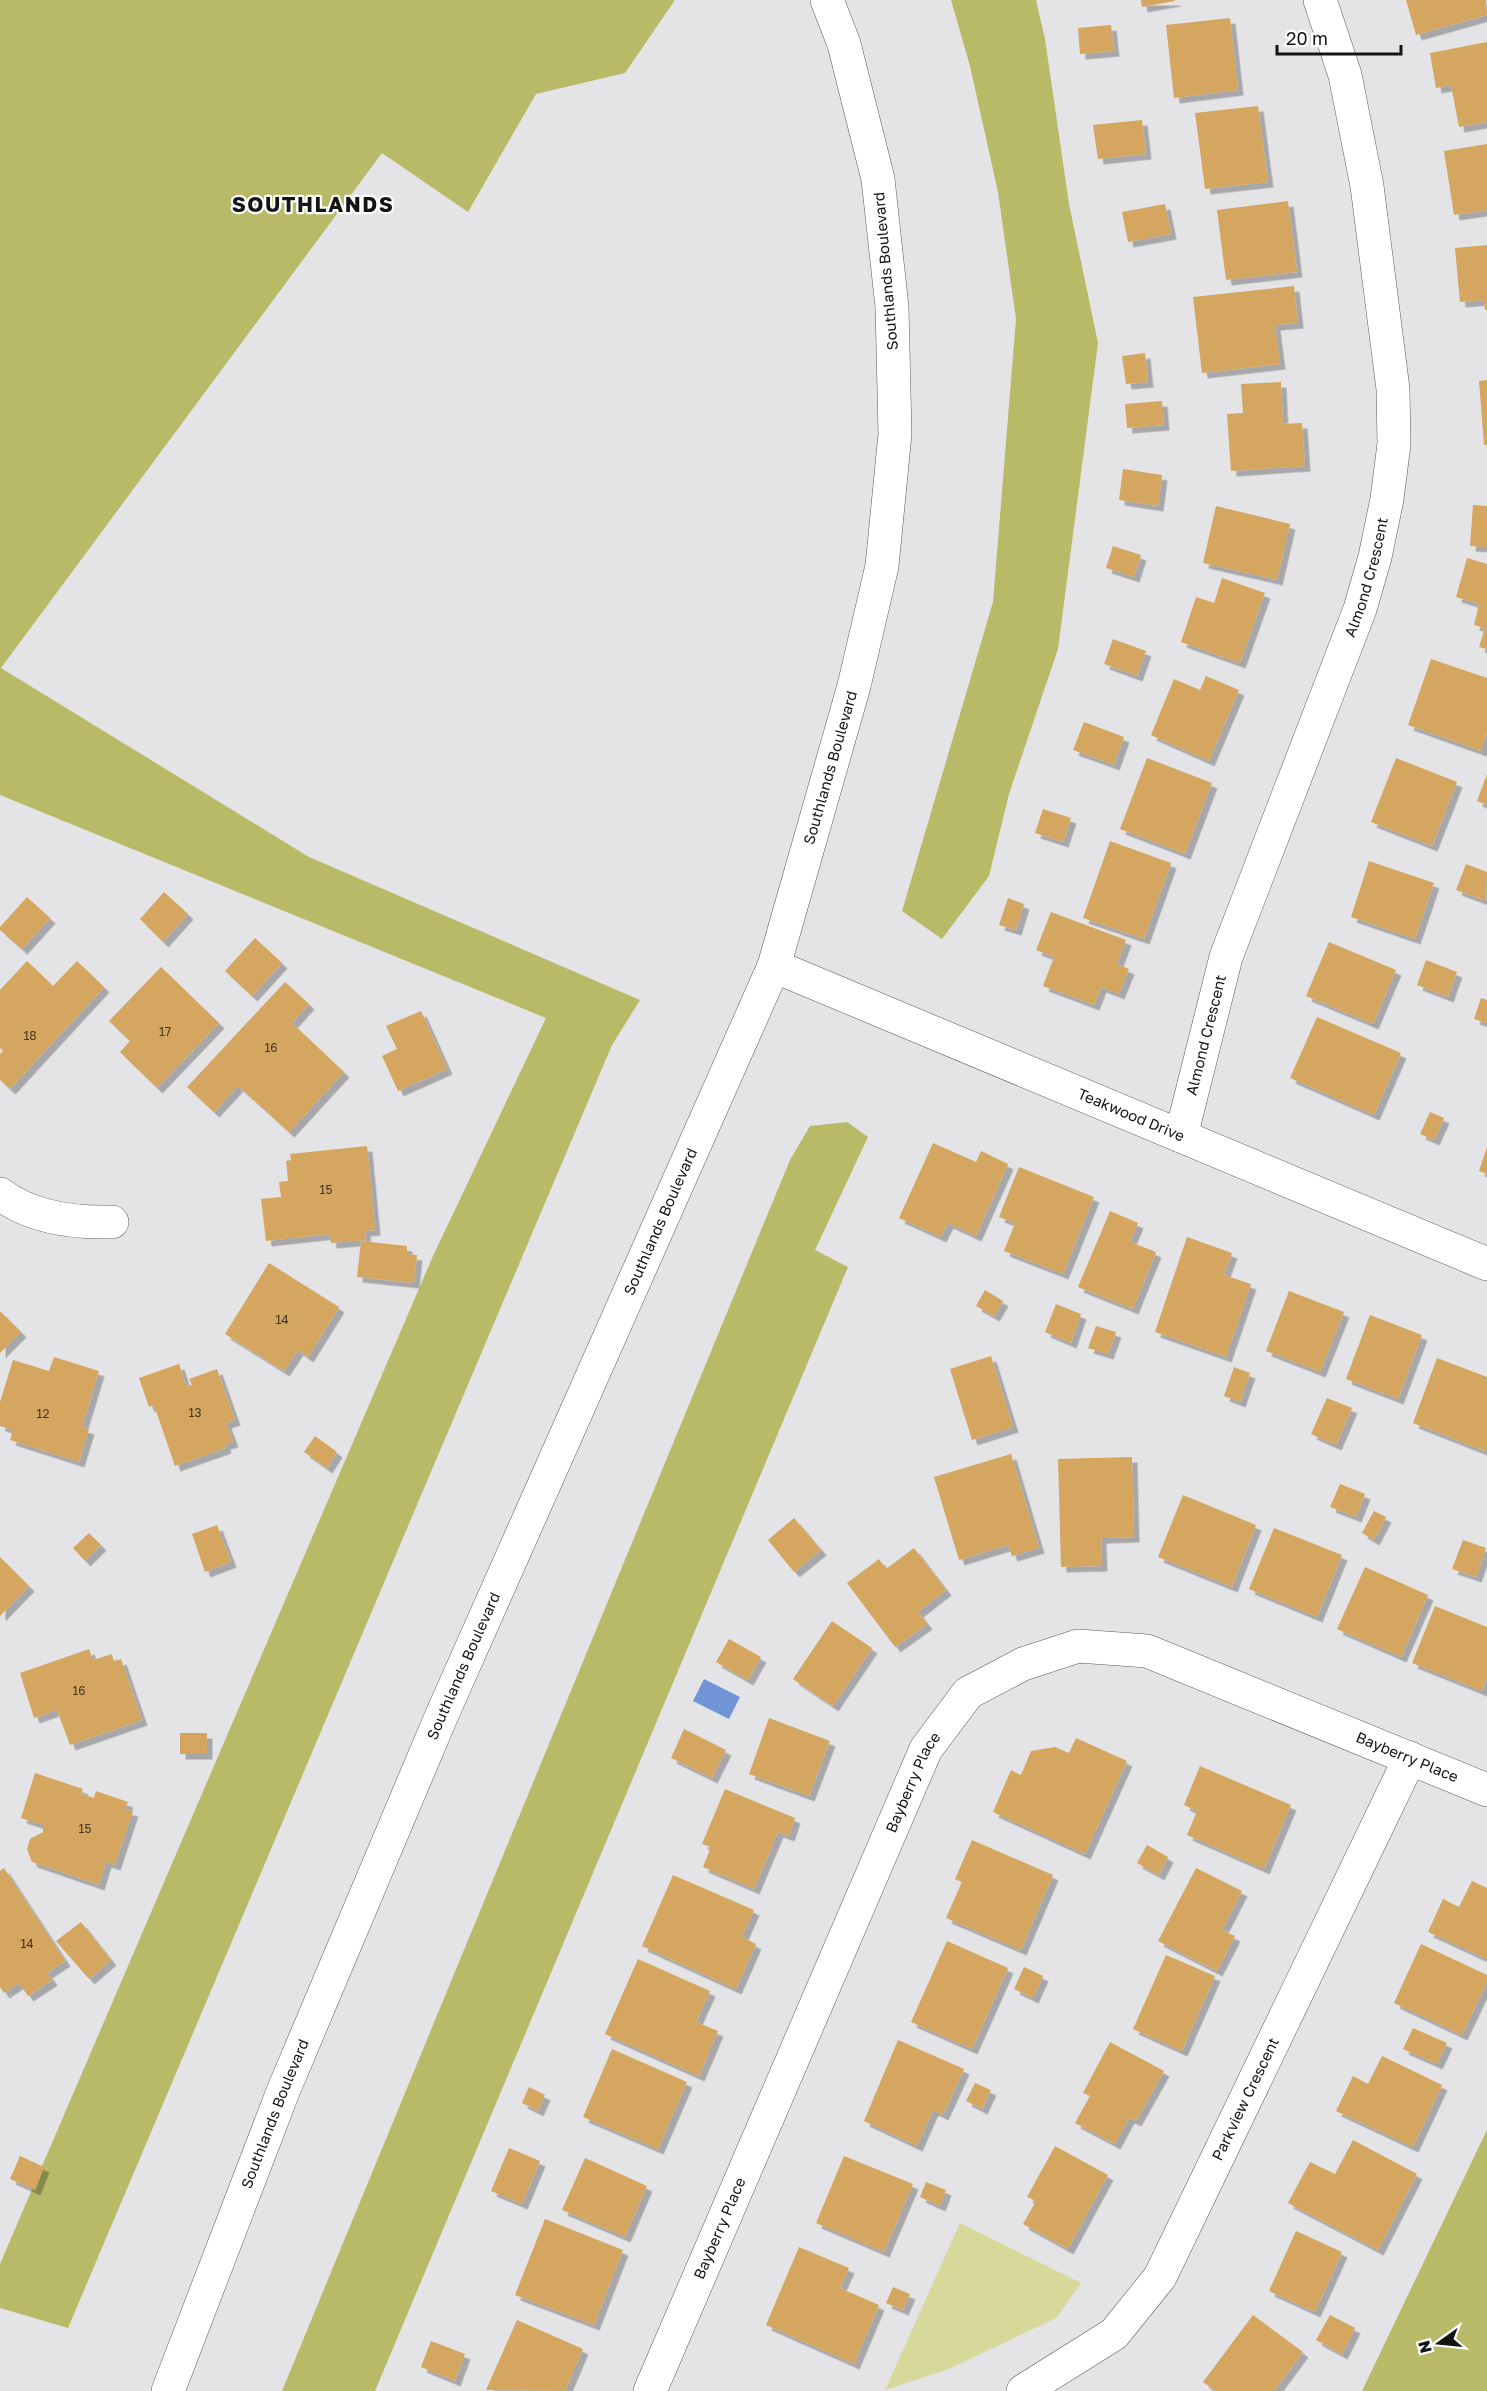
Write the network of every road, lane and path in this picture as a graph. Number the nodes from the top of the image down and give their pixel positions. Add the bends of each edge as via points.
1 (827, 0) edge
2 (1320, 0) edge
3 (774, 966) junction
4 (1182, 1136) junction
5 (0, 1194) edge
6 (112, 1222) dead end
7 (1487, 1264) edge
8 (1410, 1758) junction
9 (1487, 1790) edge
10 (168, 2391) edge
11 (650, 2391) edge
12 (1023, 2391) edge

1 - 3 street, Southlands Boulevard via 844,45 878,179 892,307 895,434 882,566 854,686
2 - 4 street, Almond Crescent via 1345,75 1367,186 1393,389 1394,444 1387,500 1360,609 1226,957
3 - 4 street, Teakwood Drive
3 - 10 street, Southlands Boulevard via 441,1717 284,2089
4 - 7 street, Teakwood Drive
5 - 6 street via 29,1211 51,1218
8 - 9 street, Bayberry Place
8 - 11 street, Bayberry Place via 1147,1651 1078,1646 1023,1664 968,1693 926,1749
8 - 12 street, Parkview Crescent via 1160,2277 1114,2334

